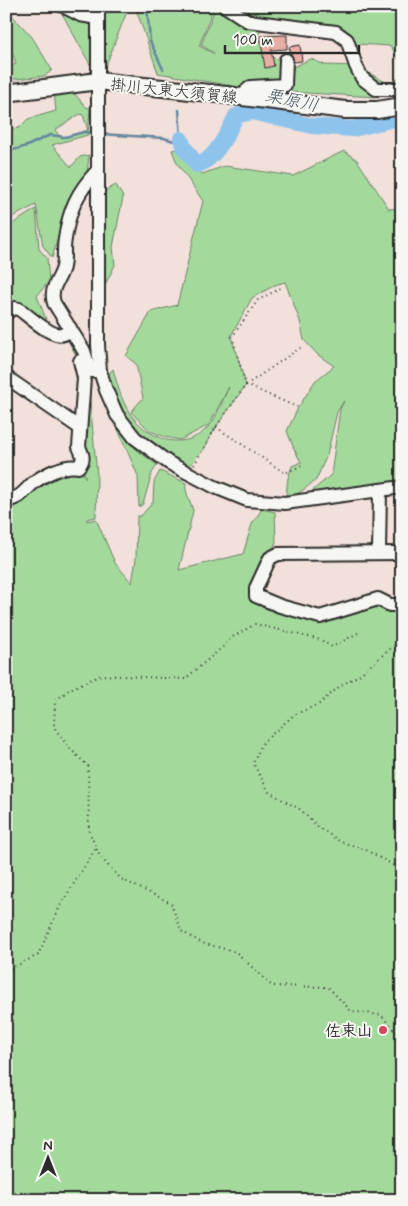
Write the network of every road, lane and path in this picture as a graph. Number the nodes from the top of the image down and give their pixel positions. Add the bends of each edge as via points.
1 (63, 6) edge
2 (225, 6) edge
3 (98, 12) edge
4 (286, 60) dead end
5 (98, 81) junction
6 (402, 89) edge
7 (6, 93) edge
8 (246, 98) junction
9 (402, 106) edge
10 (98, 170) junction
11 (283, 287) dead end
12 (6, 313) edge
13 (67, 331) junction
14 (303, 346) dead end
15 (100, 371) junction
16 (6, 377) edge
17 (246, 385) junction
18 (297, 407) dead end
19 (216, 427) junction
20 (80, 428) junction
21 (305, 464) dead end
22 (189, 473) junction
23 (402, 487) edge
24 (380, 490) junction
25 (6, 500) edge
26 (379, 552) junction
27 (402, 553) edge
28 (402, 605) edge
29 (358, 633) dead end
30 (402, 639) edge
31 (96, 847) junction
32 (402, 870) edge
33 (6, 971) edge
34 (402, 1025) edge
35 (393, 1030) junction
36 (402, 1039) edge

1 - 3 street via 80,15
2 - 6 street via 248,21 336,32 347,40 362,78 376,89
3 - 5 street
4 - 8 street via 285,85 251,87
5 - 7 main road, 掛川大東大須賀線
5 - 8 main road, 掛川大東大須賀線
5 - 10 street
8 - 9 main road, 掛川大東大須賀線 via 345,110
10 - 13 street via 72,206 64,241 64,265 52,290 54,303
10 - 15 street
11 - 17 path via 258,300 232,337
12 - 13 street via 19,309 49,332
13 - 15 street via 84,351 90,371
13 - 20 street via 84,378
14 - 17 path
15 - 22 street via 117,415 135,438
16 - 20 street
17 - 18 path
17 - 19 path
19 - 21 path via 285,473
19 - 22 path
20 - 25 street via 79,447 84,455 78,467 63,467 34,483 20,496
22 - 24 street via 247,500 285,503
23 - 24 street
24 - 26 street
26 - 27 street
26 - 28 street via 278,554 270,558 256,588 256,596 320,617 378,600
29 - 31 path via 332,647 321,640 255,624 231,638 185,679 101,675 62,695 55,701 54,727 88,766 89,831
30 - 32 path via 319,704 294,715 263,742 253,763 268,792 301,810 339,841 366,850
31 - 33 path via 60,906 38,955
31 - 35 path via 100,857 121,879 171,903 181,931 202,943 236,952 272,986 328,986 351,1011 381,1015
34 - 35 path
35 - 36 path

